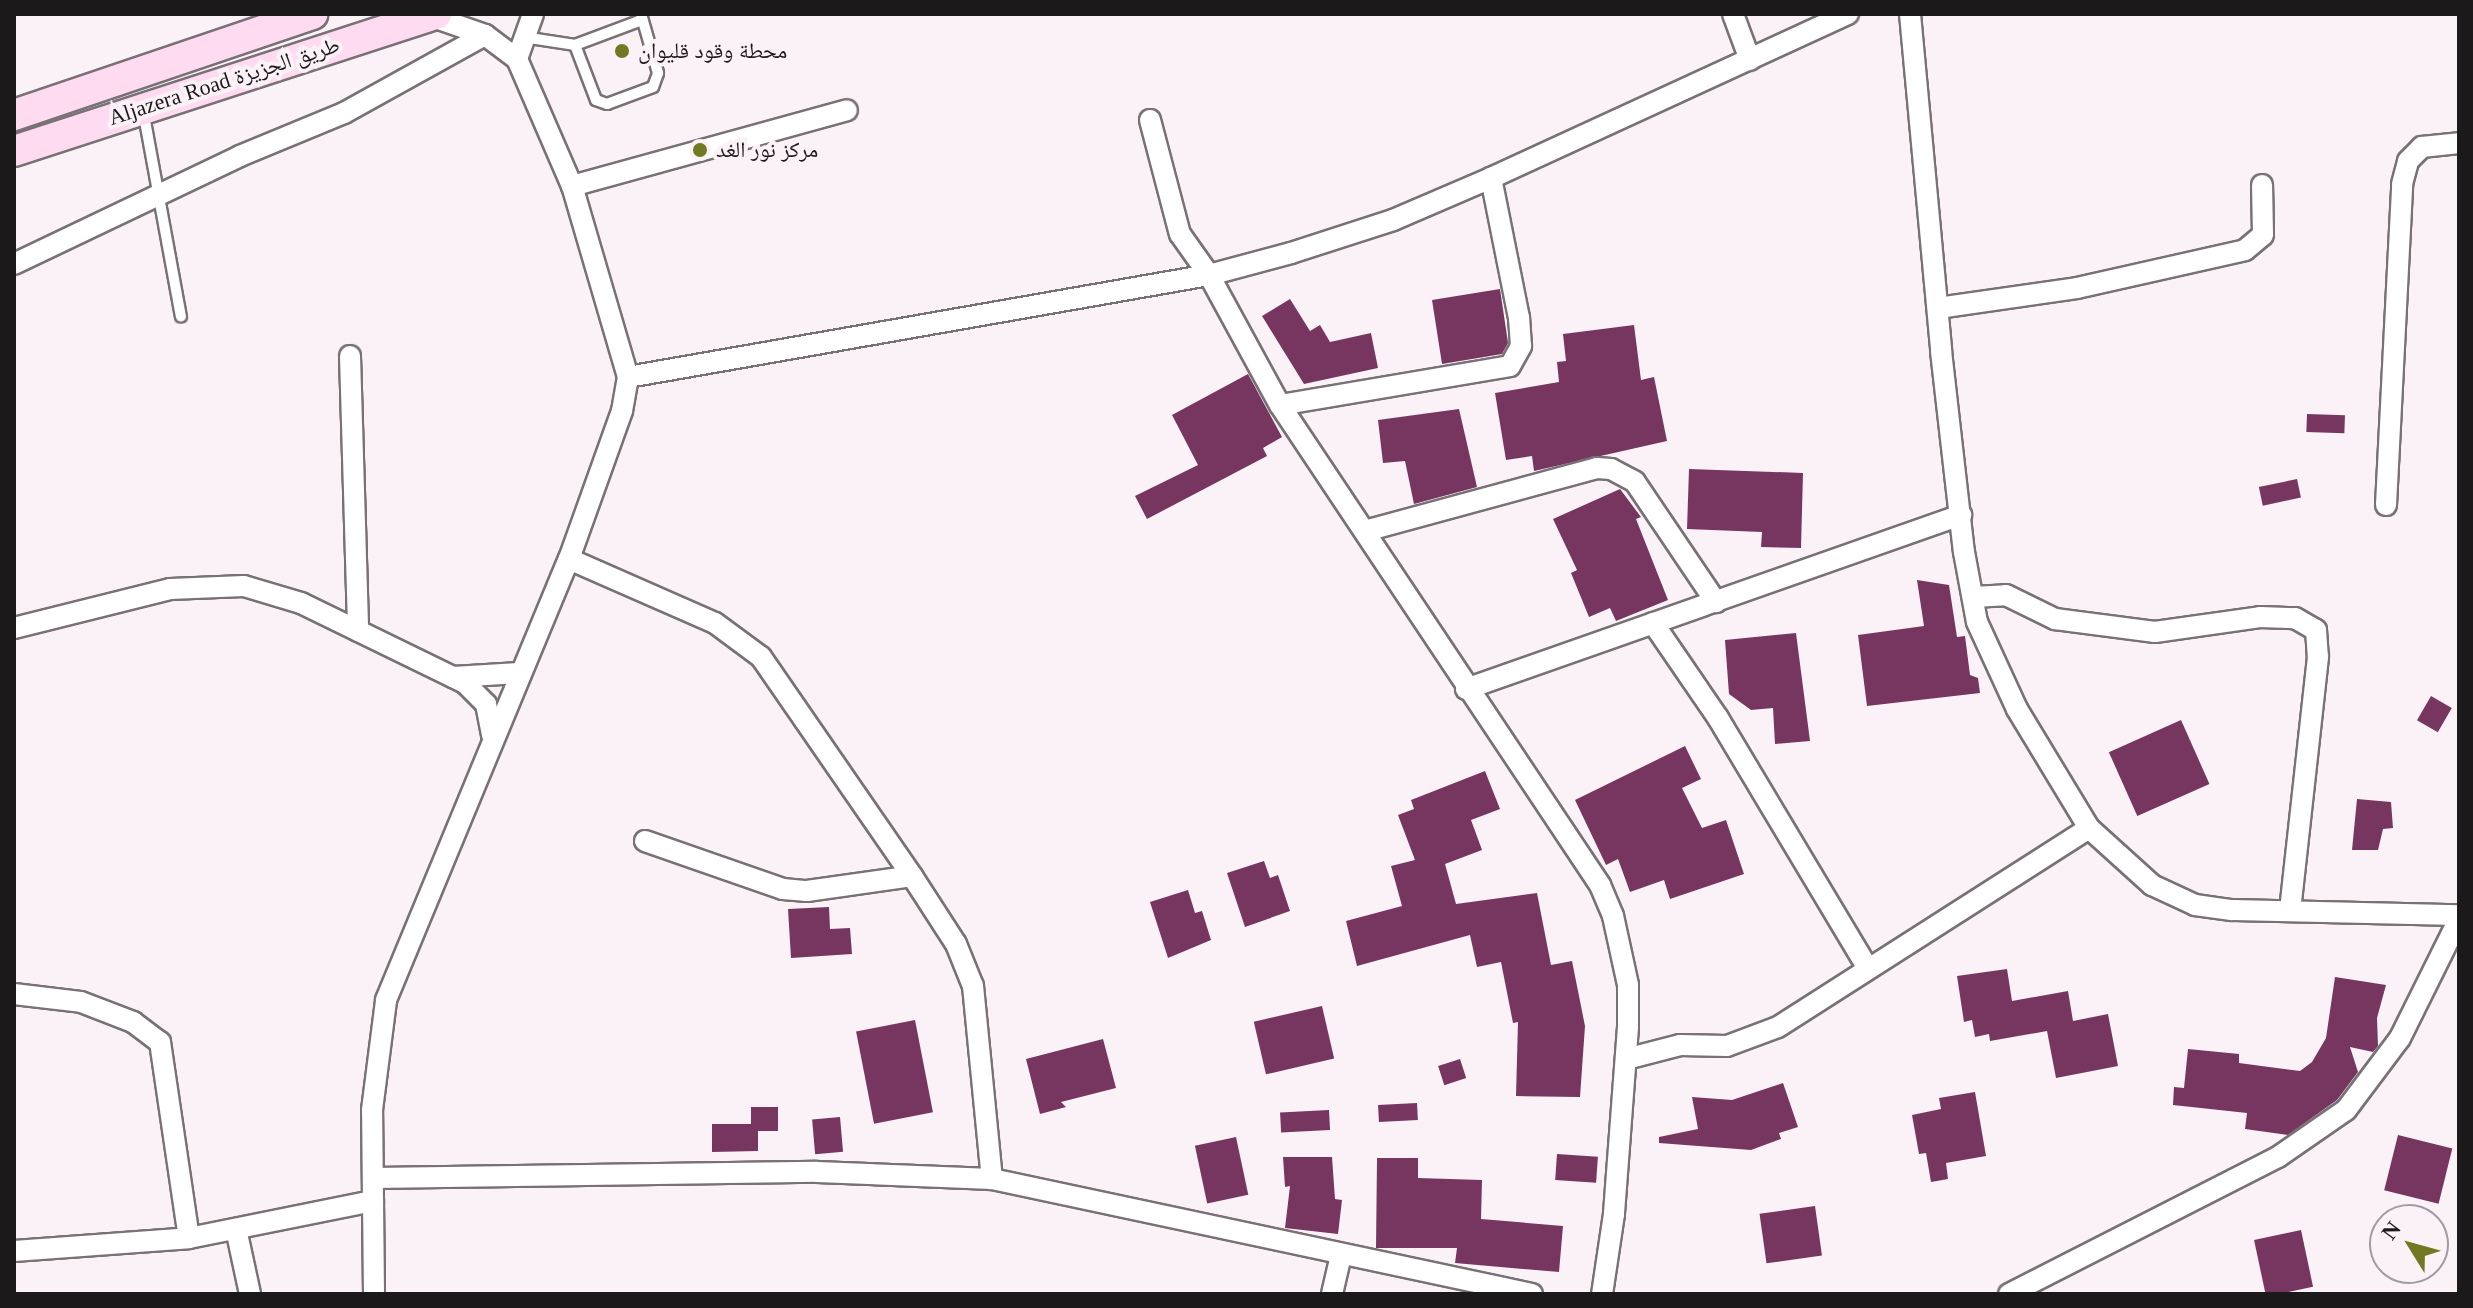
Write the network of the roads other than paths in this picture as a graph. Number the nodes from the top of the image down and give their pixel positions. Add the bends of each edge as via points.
1 (312, 14) edge
2 (533, 14) edge
3 (1733, 14) edge
4 (1848, 14) edge
5 (1910, 14) edge
6 (433, 15) edge
7 (642, 17) edge
8 (485, 35) junction
9 (523, 37) junction
10 (575, 45) junction
11 (517, 59) junction
12 (1750, 60) junction
13 (142, 107) junction
14 (847, 110) dead end
15 (14, 115) edge
16 (1150, 120) dead end
17 (2459, 143) edge
18 (14, 151) edge
19 (1491, 178) junction
20 (2262, 185) dead end
21 (572, 186) junction
22 (162, 195) junction
23 (14, 264) edge
24 (1209, 275) junction
25 (1938, 308) junction
26 (181, 317) dead end
27 (350, 356) dead end
28 (628, 377) junction
29 (1280, 405) junction
30 (2386, 505) dead end
31 (1961, 515) junction
32 (1365, 531) junction
33 (569, 559) junction
34 (1973, 597) junction
35 (1716, 602) junction
36 (1653, 623) junction
37 (14, 628) edge
38 (358, 631) junction
39 (519, 673) junction
40 (453, 677) junction
41 (1466, 689) junction
42 (492, 735) junction
43 (2089, 828) junction
44 (645, 841) dead end
45 (912, 876) junction
46 (2290, 910) junction
47 (2459, 917) edge
48 (1867, 967) junction
49 (14, 994) edge
50 (1626, 1059) junction
51 (374, 1178) junction
52 (992, 1179) junction
53 (373, 1201) junction
54 (236, 1229) junction
55 (189, 1238) junction
56 (14, 1251) edge
57 (1341, 1256) junction
58 (250, 1294) edge
59 (374, 1294) edge
60 (1332, 1294) edge
61 (1532, 1294) edge
62 (1602, 1294) edge
63 (2009, 1294) edge

1 - 15 main road, Aljazera Road طريق الجزيزة
2 - 9 street
3 - 12 street
4 - 12 street
5 - 25 street
6 - 8 street
6 - 13 main road, Aljazera Road طريق الجزيزة
7 - 10 lane
7 - 10 lane via 658,73 653,87 607,104 596,100
8 - 11 street
8 - 22 street via 344,113
9 - 10 lane
9 - 11 street
11 - 21 street
12 - 19 street
13 - 18 main road, Aljazera Road طريق الجزيزة
13 - 22 lane
14 - 21 street
16 - 24 street via 1180,234
17 - 30 street via 2422,147 2408,161 2402,184
19 - 24 street via 1393,220
19 - 29 street via 1519,318 1521,346 1510,366
20 - 25 street via 2263,235 2245,250 2077,288
21 - 28 street
22 - 23 street
22 - 26 lane
24 - 28 street
24 - 29 street
25 - 31 street
27 - 38 street
28 - 33 street via 622,411
29 - 32 street
31 - 34 street
31 - 35 street
32 - 35 street via 1597,468 1611,469 1635,482
32 - 41 street
33 - 39 street
33 - 45 street via 715,623 761,657
34 - 43 street via 1983,640 2017,709
34 - 46 street via 2006,595 2055,619 2155,632 2260,617 2295,618 2316,630 2318,657
35 - 36 street
36 - 41 street
36 - 48 street via 1718,718
37 - 38 street via 170,589 220,583 301,603
38 - 40 street
39 - 40 street
39 - 42 street
40 - 42 street via 486,704
41 - 50 street via 1600,885 1613,916 1628,985
42 - 51 street via 386,1000 372,1110
43 - 46 street via 2152,885 2195,905
43 - 48 street
44 - 45 street via 783,889 807,891
45 - 52 street via 956,944 973,986
46 - 47 street
47 - 63 street via 2400,1038 2346,1110 2278,1157
48 - 50 street via 1753,1039 1727,1046 1680,1045
49 - 55 street via 81,1002 133,1022 160,1042
50 - 62 street
51 - 52 street via 817,1172
51 - 53 street
52 - 57 street
53 - 54 street
53 - 59 street
54 - 55 street
54 - 58 street
55 - 56 street
57 - 60 street
57 - 61 street

